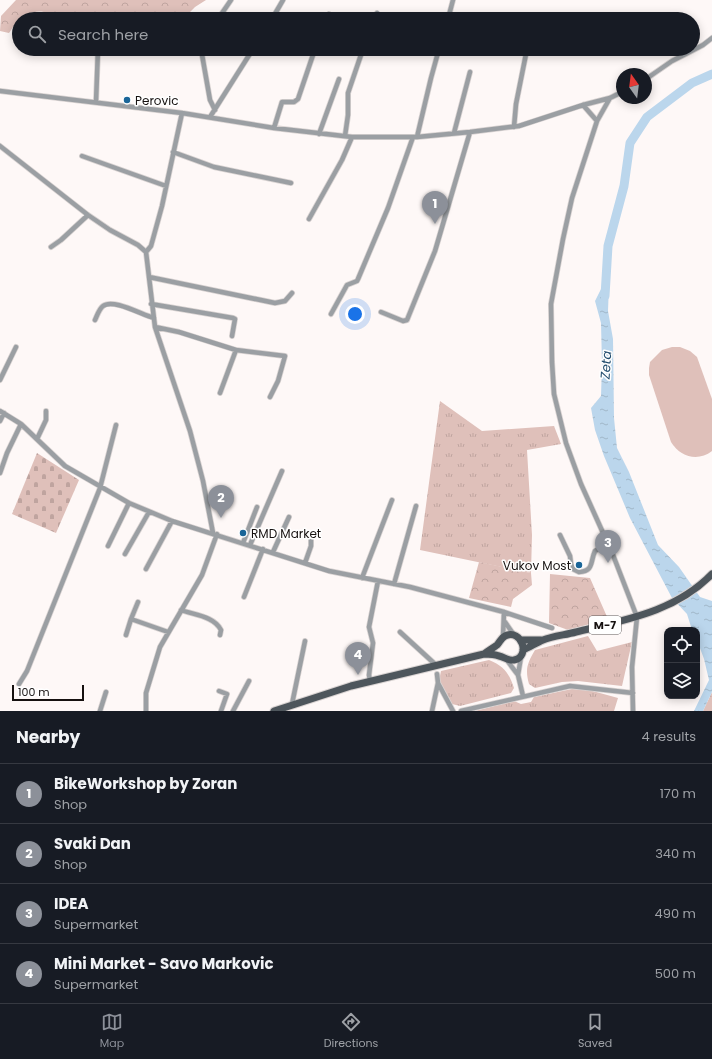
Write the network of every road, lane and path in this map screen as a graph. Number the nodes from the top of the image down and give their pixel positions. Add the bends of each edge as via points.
1 (230, 0) edge
2 (283, 0) edge
3 (454, 0) edge
4 (222, 12) edge
5 (276, 12) edge
6 (450, 12) edge
7 (712, 38) edge
8 (700, 47) edge
9 (98, 56) edge
10 (202, 56) edge
11 (250, 56) edge
12 (313, 56) edge
13 (361, 56) edge
14 (437, 56) edge
15 (526, 56) edge
16 (682, 56) edge
17 (470, 72) dead end
18 (652, 75) edge
19 (338, 79) dead end
20 (0, 91) edge
21 (616, 95) edge
22 (610, 98) junction
23 (96, 102) junction
24 (583, 105) junction
25 (215, 110) junction
26 (182, 113) junction
27 (210, 117) junction
28 (597, 120) junction
29 (514, 126) junction
30 (274, 128) junction
31 (470, 132) junction
32 (454, 133) junction
33 (319, 134) junction
34 (345, 136) junction
35 (352, 137) junction
36 (415, 137) junction
37 (0, 146) edge
38 (173, 152) junction
39 (82, 156) dead end
40 (291, 183) dead end
41 (166, 186) junction
42 (88, 215) junction
43 (309, 219) dead end
44 (50, 247) dead end
45 (146, 252) junction
46 (149, 277) junction
47 (292, 293) dead end
48 (151, 304) junction
49 (381, 312) dead end
50 (331, 314) dead end
51 (154, 318) junction
52 (95, 320) dead end
53 (155, 327) junction
54 (232, 336) dead end
55 (16, 347) dead end
56 (236, 350) junction
57 (0, 380) edge
58 (220, 393) dead end
59 (270, 397) dead end
60 (46, 411) dead end
61 (2, 412) edge
62 (0, 421) edge
63 (21, 424) junction
64 (116, 425) dead end
65 (37, 439) junction
66 (282, 471) dead end
67 (0, 473) edge
68 (100, 488) junction
69 (392, 500) dead end
70 (128, 503) junction
71 (416, 506) dead end
72 (257, 507) dead end
73 (149, 512) junction
74 (289, 517) dead end
75 (172, 521) junction
76 (215, 534) junction
77 (560, 535) dead end
78 (311, 538) dead end
79 (243, 543) junction
80 (607, 544) junction
81 (250, 545) junction
82 (108, 546) dead end
83 (263, 549) junction
84 (273, 552) junction
85 (125, 554) dead end
86 (305, 563) junction
87 (146, 569) dead end
88 (711, 575) edge
89 (362, 578) junction
90 (378, 581) junction
91 (394, 584) junction
92 (244, 597) dead end
93 (138, 602) dead end
94 (181, 610) junction
95 (504, 612) junction
96 (637, 617) junction
97 (131, 619) junction
98 (505, 622) junction
99 (552, 628) dead end
100 (168, 632) junction
101 (400, 632) dead end
102 (126, 635) dead end
103 (220, 635) dead end
104 (514, 635) junction
105 (503, 637) junction
106 (521, 640) junction
107 (543, 640) junction
108 (305, 641) dead end
109 (498, 644) junction
110 (522, 653) junction
111 (484, 654) junction
112 (504, 658) junction
113 (436, 665) junction
114 (437, 674) dead end
115 (518, 675) junction
116 (249, 681) dead end
117 (370, 681) junction
118 (438, 683) junction
119 (19, 684) dead end
120 (219, 691) dead end
121 (106, 692) dead end
122 (633, 693) junction
123 (523, 696) junction
124 (292, 704) junction
125 (100, 711) edge
126 (146, 711) edge
127 (221, 711) edge
128 (233, 711) edge
129 (274, 711) edge
130 (432, 711) edge
131 (453, 711) edge
132 (461, 711) edge
133 (633, 711) edge

1 - 4 street
2 - 5 street
3 - 6 street
7 - 8 street
9 - 23 street
10 - 25 street via 210,100
11 - 25 street
12 - 30 street via 298,99 294,102 282,102
13 - 34 street via 348,93
14 - 36 street
15 - 29 street
16 - 18 street
17 - 32 street
19 - 33 street
20 - 23 street
21 - 22 street
22 - 24 street
22 - 28 street
23 - 26 street
24 - 28 street
24 - 29 street
25 - 27 street
26 - 27 street
26 - 38 street
27 - 30 street
28 - 80 street via 572,198 563,238 551,304 552,362 554,394 566,443
29 - 31 street
30 - 33 street
31 - 32 street
31 - 49 street via 434,251 407,320 403,321
32 - 36 street
33 - 34 street
34 - 35 street
35 - 36 street
35 - 43 street
36 - 50 street via 358,279 347,285
37 - 42 street
38 - 40 street via 214,167
38 - 41 street
39 - 41 street
41 - 45 street via 151,246
42 - 44 street
42 - 45 street
45 - 46 street
46 - 47 street via 275,303 285,301
46 - 48 street
48 - 51 street
48 - 54 street via 233,318 235,323
51 - 52 street via 110,304 100,309
51 - 53 street
53 - 56 street
53 - 76 street via 190,431
55 - 57 street
56 - 58 street
56 - 59 street via 285,356 278,381
60 - 65 street via 46,420
61 - 62 street
61 - 63 street
63 - 65 street
63 - 67 street
64 - 68 street
65 - 68 street via 65,466
66 - 81 street
68 - 70 street
68 - 119 street via 27,671
69 - 89 street
70 - 73 street
70 - 82 street
71 - 91 street
72 - 79 street
73 - 75 street
73 - 85 street
74 - 84 street
75 - 76 street
75 - 87 street
76 - 79 street
76 - 94 street via 202,575
77 - 80 street via 570,556 573,570 579,572 588,569 595,551
78 - 86 street
79 - 81 street
80 - 96 street
81 - 83 street
83 - 84 street
83 - 92 street
84 - 86 street
86 - 89 street
88 - 96 main road, M-7 via 689,594 666,607
89 - 90 street
90 - 91 street
90 - 117 street via 369,628 373,643
91 - 95 street
93 - 97 street
94 - 100 street
94 - 103 street via 214,622 221,630
95 - 98 street
95 - 99 street
96 - 107 main road, M-7
96 - 122 street via 632,667
97 - 100 street
97 - 102 street
98 - 104 street
98 - 105 street
100 - 126 street via 154,664 146,693
101 - 113 street
104 - 105 main road
104 - 106 main road
105 - 109 main road, M-7
106 - 107 main road, M-7
106 - 110 main road
107 - 110 main road, M-7
108 - 124 street
109 - 111 main road, M-7
109 - 112 main road via 499,652
110 - 112 main road, M-7 via 516,660
110 - 115 street
111 - 112 main road, M-7
111 - 113 main road, M-7
112 - 115 street
113 - 117 main road, M-7
114 - 118 street
115 - 123 street
116 - 128 street
117 - 124 main road, M-7
118 - 130 street
118 - 131 street
120 - 127 street via 227,694
121 - 125 street
122 - 123 street via 570,686
122 - 133 street
123 - 132 street
124 - 129 main road, M-7

